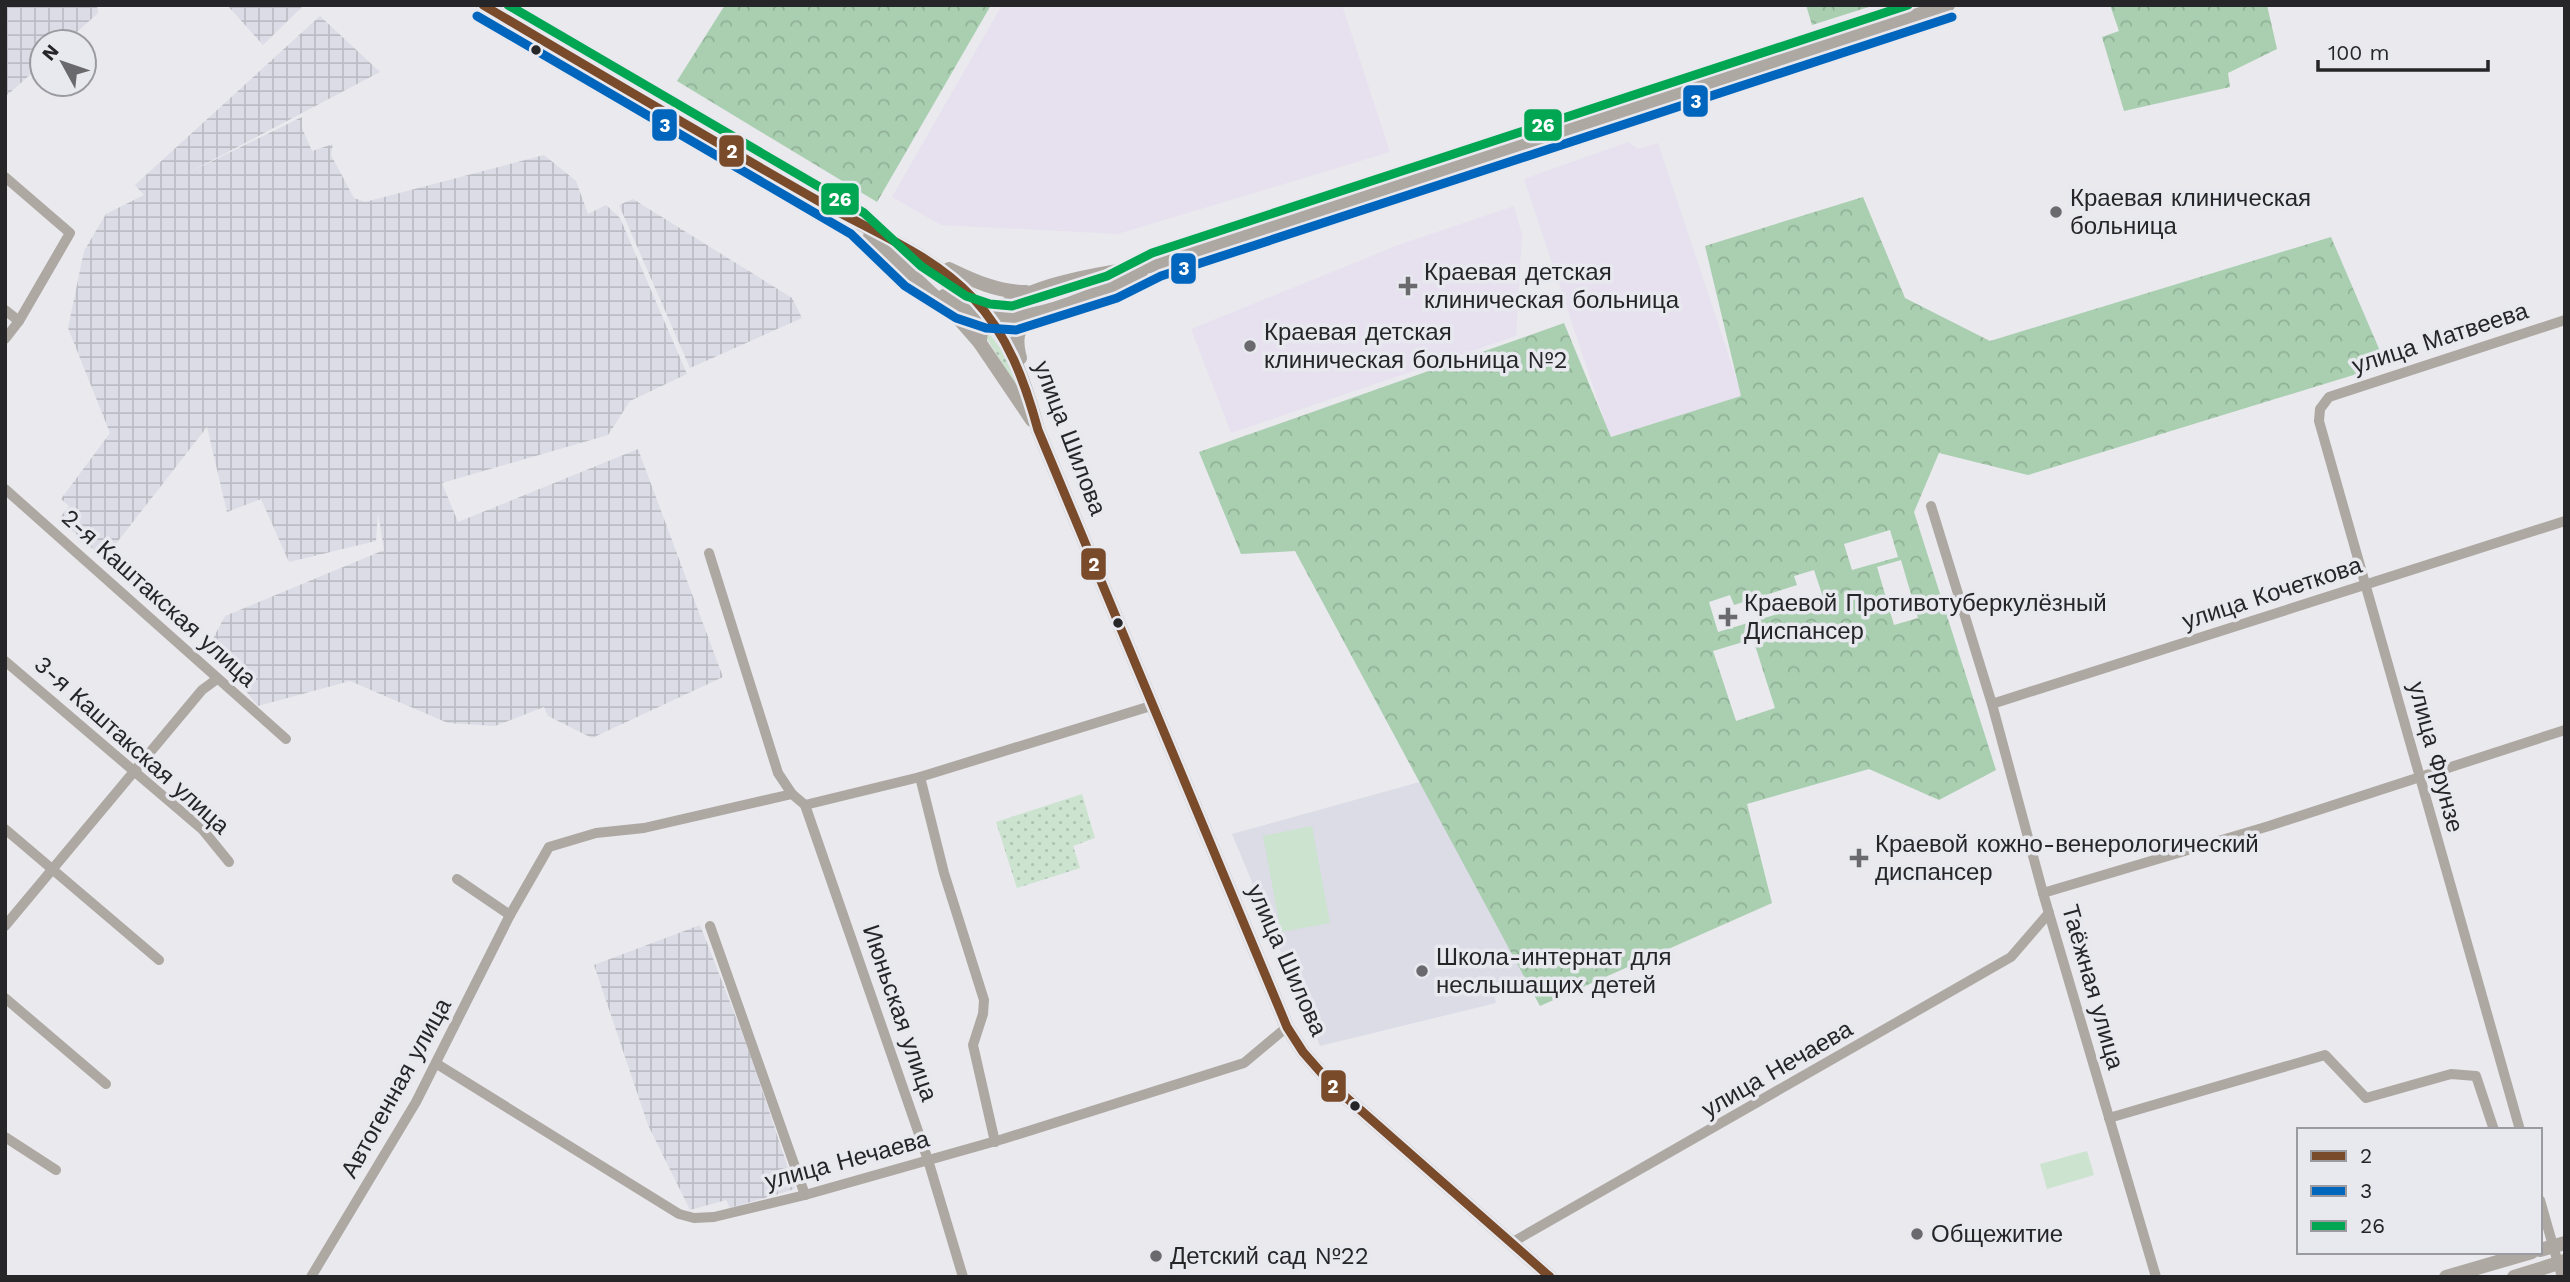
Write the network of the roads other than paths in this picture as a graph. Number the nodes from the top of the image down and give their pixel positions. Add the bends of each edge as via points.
1 (483, 5) edge
2 (1948, 5) edge
3 (5, 177) edge
4 (858, 225) junction
5 (926, 258) junction
6 (1156, 265) junction
7 (913, 276) junction
8 (1038, 292) junction
9 (5, 310) edge
10 (1037, 313) junction
11 (988, 316) junction
12 (2565, 320) edge
13 (19, 321) junction
14 (5, 339) edge
15 (980, 343) junction
16 (1026, 384) junction
17 (2329, 397) joint
18 (1038, 430) junction
19 (5, 489) edge
20 (1931, 506) dead end
21 (2565, 521) edge
22 (709, 553) dead end
23 (2368, 584) junction
24 (5, 662) edge
25 (217, 679) junction
26 (1992, 704) junction
27 (1154, 705) junction
28 (2565, 730) edge
29 (286, 738) dead end
30 (135, 771) junction
31 (920, 777) junction
32 (2418, 777) junction
33 (792, 794) junction
34 (805, 805) junction
35 (5, 829) edge
36 (229, 862) dead end
37 (52, 869) junction
38 (457, 879) dead end
39 (2043, 893) junction
40 (2049, 913) junction
41 (510, 915) junction
42 (5, 926) edge
43 (710, 926) dead end
44 (159, 960) dead end
45 (5, 998) edge
46 (1287, 1027) junction
47 (436, 1064) junction
48 (106, 1084) dead end
49 (2109, 1118) junction
50 (2493, 1128) edge
51 (2519, 1128) edge
52 (5, 1137) edge
53 (995, 1142) junction
54 (928, 1160) junction
55 (55, 1170) dead end
56 (805, 1195) junction
57 (2542, 1207) edge
58 (1511, 1243) junction
59 (2553, 1247) edge
60 (2525, 1254) edge
61 (2562, 1267) edge
62 (311, 1277) edge
63 (963, 1277) edge
64 (1550, 1277) edge
65 (2156, 1277) edge
66 (2446, 1277) edge
67 (2514, 1277) edge

1 - 4 main road, улица Шилова
2 - 6 main road
3 - 13 street via 70,233
4 - 5 main road, улица Шилова
4 - 7 main road
5 - 8 main road via 975,282 1008,292
5 - 11 main road, улица Шилова via 957,282
6 - 8 main road via 1092,275
6 - 10 main road via 1112,287
7 - 11 main road via 961,307
7 - 15 main road
8 - 11 main road via 1005,303
9 - 13 street
10 - 11 main road via 1013,318
10 - 16 main road via 1017,332
11 - 15 main road via 979,332
11 - 16 main road, улица Шилова
12 - 17 street, улица Матвеева
13 - 14 street
15 - 18 main road
16 - 18 main road, улица Шилова
17 - 23 street, улица Фрунзе via 2319,409 2319,421
18 - 27 main road, улица Шилова
19 - 25 street, 2-я Каштакская улица
20 - 26 street, Таёжная улица
21 - 23 street, улица Кочеткова
22 - 33 street via 778,773
23 - 26 street, улица Кочеткова
23 - 32 street, улица Фрунзе
24 - 30 street, 3-я Каштакская улица
25 - 29 street, 2-я Каштакская улица
25 - 30 street via 202,690
26 - 39 street, Таёжная улица
27 - 31 street
27 - 46 main road, улица Шилова
28 - 32 street
30 - 36 street, 3-я Каштакская улица via 203,830
30 - 37 street
31 - 34 street
31 - 53 street via 984,1000 973,1045
32 - 39 street
32 - 51 street, улица Фрунзе
33 - 34 street
33 - 41 street, Автогенная улица via 644,828 596,833 549,847
34 - 54 street, Июньская улица
35 - 37 street
37 - 42 street
37 - 44 street
38 - 41 street
39 - 40 street, Таёжная улица
40 - 49 street, Таёжная улица
40 - 58 street, улица Нечаева via 2011,957
41 - 47 street, Автогенная улица
43 - 56 street
45 - 48 street
46 - 53 street, улица Нечаева via 1244,1063
46 - 58 main road, улица Шилова via 1332,1085
47 - 56 street, улица Нечаева via 679,1214 714,1217
47 - 62 street, Автогенная улица
49 - 50 street via 2325,1055 2366,1098 2451,1074 2476,1076
49 - 65 street, Таёжная улица
52 - 55 street
53 - 54 street, улица Нечаева
54 - 56 street, улица Нечаева
54 - 63 street, Июньская улица
57 - 59 street
58 - 64 main road, улица Шилова
59 - 61 street
60 - 66 main road
61 - 67 main road

